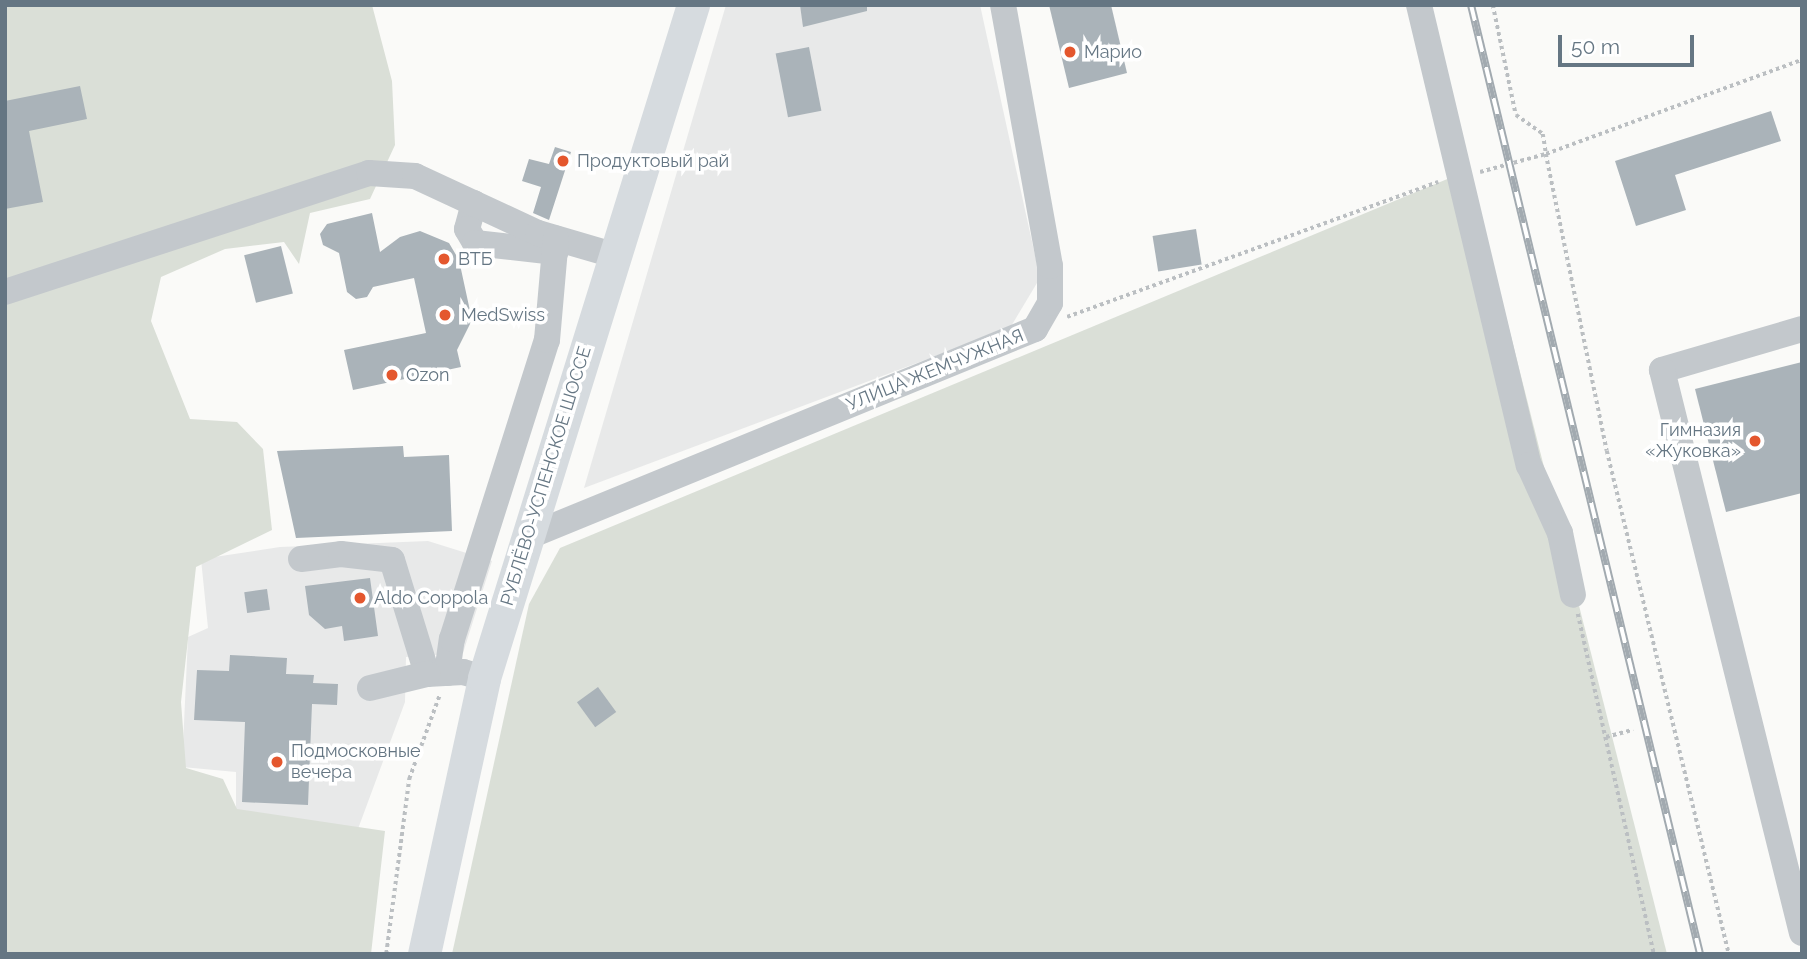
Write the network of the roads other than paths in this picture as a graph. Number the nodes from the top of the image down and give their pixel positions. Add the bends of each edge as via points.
1 (693, 5) edge
2 (1003, 5) edge
3 (1419, 5) edge
4 (474, 203) junction
5 (555, 245) junction
6 (613, 256) junction
7 (5, 292) edge
8 (1802, 329) edge
9 (527, 537) junction
10 (301, 559) dead end
11 (1573, 595) road end
12 (437, 674) junction
13 (484, 678) junction
14 (370, 688) dead end
15 (1802, 933) edge
16 (424, 954) edge

1 - 6 main road, РУБЛЁВО-УСПЕНСКОЕ ШОССЕ
2 - 9 street, УЛИЦА ЖЕМЧУЖНАЯ via 1050,266 1050,303 1035,328
3 - 11 street via 1529,465 1560,533
4 - 5 street
4 - 5 street via 467,229 475,243
4 - 7 street via 415,176 369,173
5 - 6 street
5 - 12 street via 547,340
6 - 9 main road, РУБЛЁВО-УСПЕНСКОЕ ШОССЕ
8 - 15 street via 1662,370
9 - 13 main road, РУБЛЁВО-УСПЕНСКОЕ ШОССЕ
10 - 12 street via 341,554 392,560
12 - 13 street
12 - 14 street
13 - 16 main road, РУБЛЁВО-УСПЕНСКОЕ ШОССЕ

